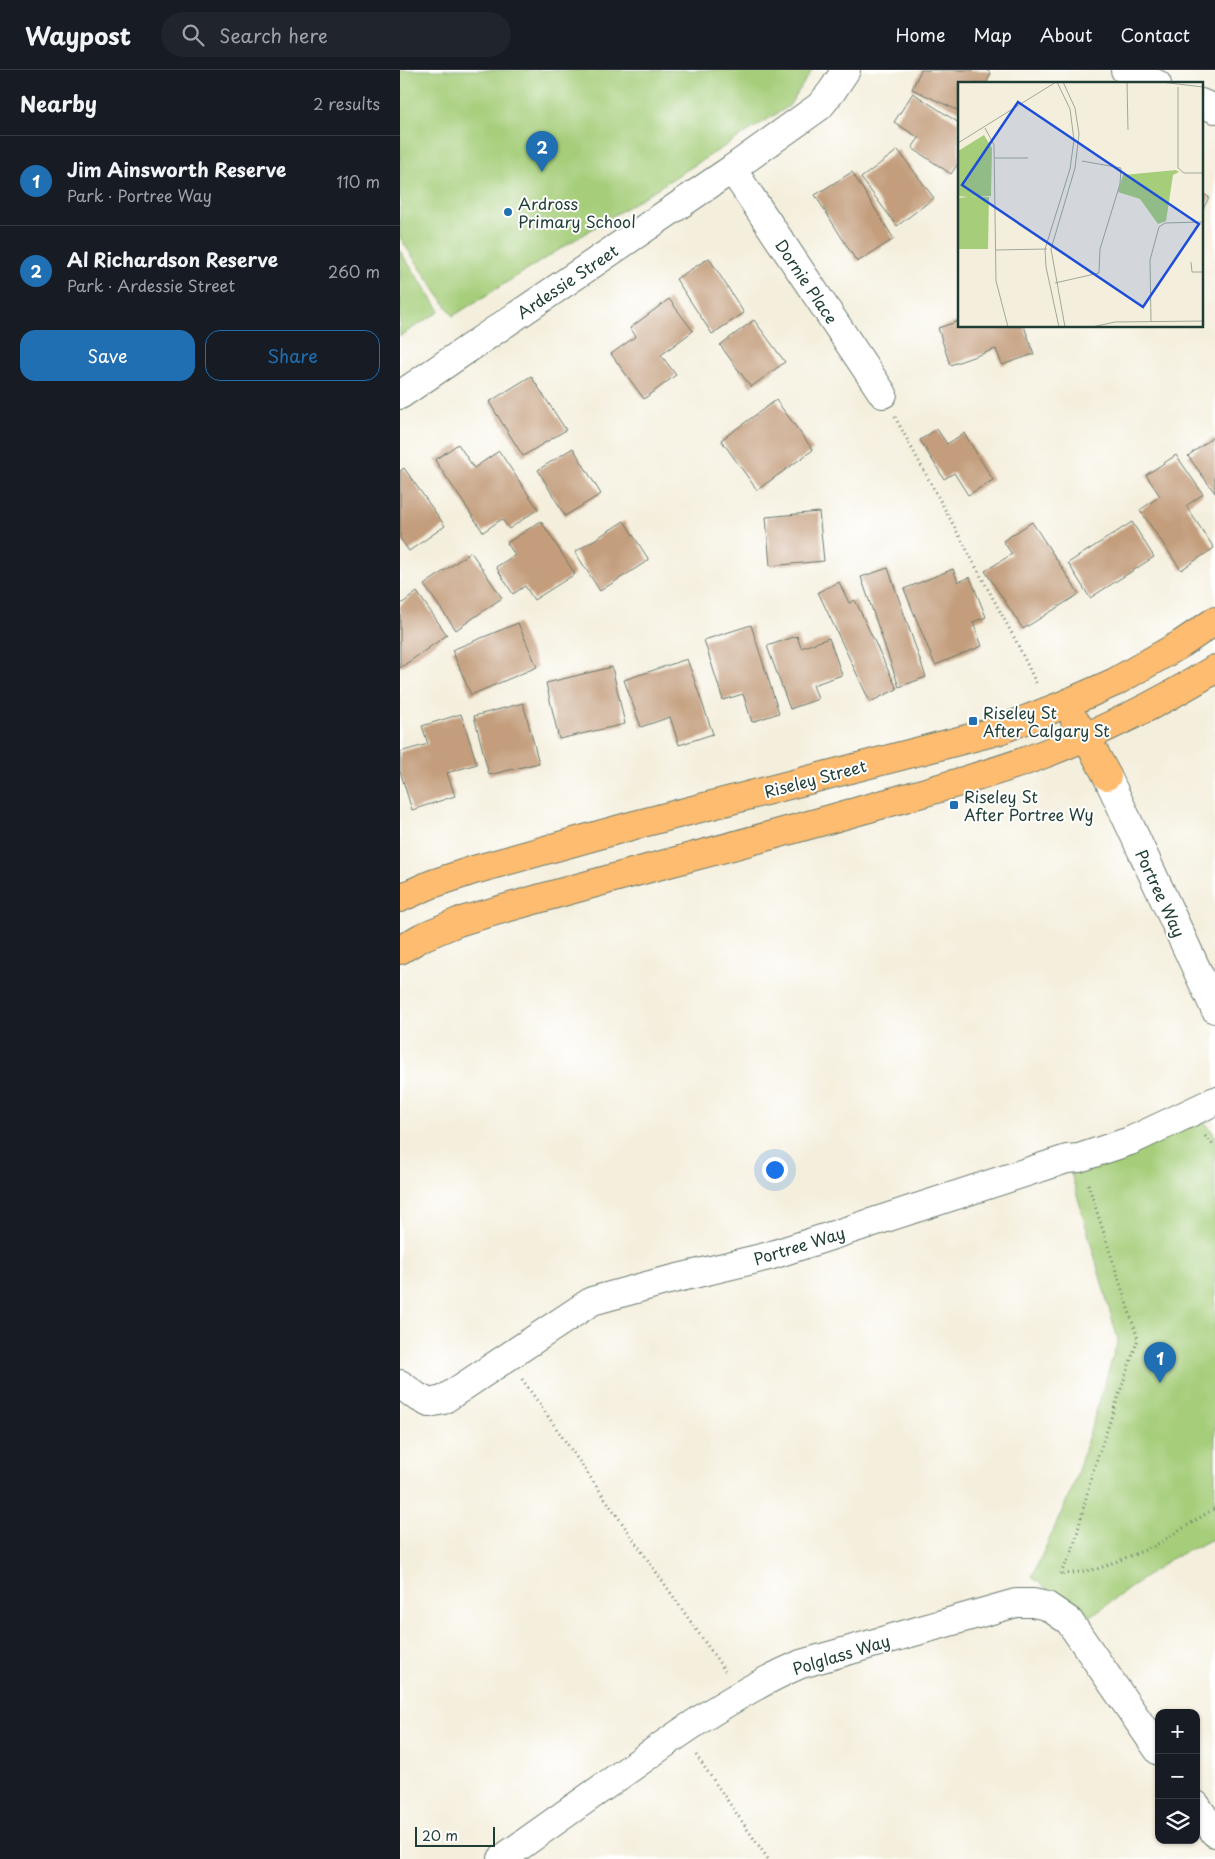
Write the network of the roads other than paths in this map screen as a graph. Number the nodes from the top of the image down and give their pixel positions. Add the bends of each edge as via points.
1 (846, 70) edge
2 (1125, 70) edge
3 (1152, 82) edge
4 (1202, 103) edge
5 (1215, 109) edge
6 (732, 169) junction
7 (883, 394) road end
8 (400, 395) edge
9 (1215, 621) edge
10 (1215, 669) edge
11 (1052, 699) junction
12 (1086, 736) junction
13 (1030, 759) junction
14 (1107, 776) junction
15 (400, 898) edge
16 (400, 950) edge
17 (1215, 1009) edge
18 (1215, 1101) edge
19 (400, 1384) edge
20 (1155, 1745) edge
21 (1200, 1811) edge
22 (1215, 1832) edge
23 (502, 1859) edge

1 - 6 street, Ardessie Street via 820,106
2 - 3 street
4 - 5 street
6 - 7 street, Dornie Place
6 - 8 street, Ardessie Street
9 - 11 highway, Riseley Street via 1115,682
10 - 12 highway via 1169,696
11 - 12 highway
11 - 15 highway, Riseley Street via 997,730 474,870
12 - 13 highway
12 - 14 highway
13 - 14 highway via 1072,763 1093,768
13 - 16 highway via 935,790 471,918
14 - 17 street, Portree Way
18 - 19 street, Portree Way via 1130,1141 1078,1158 769,1256 592,1301 442,1400 429,1403
20 - 23 street, Polglass Way via 1069,1621 1048,1606 1016,1603 801,1664 774,1676 680,1733
21 - 22 street

